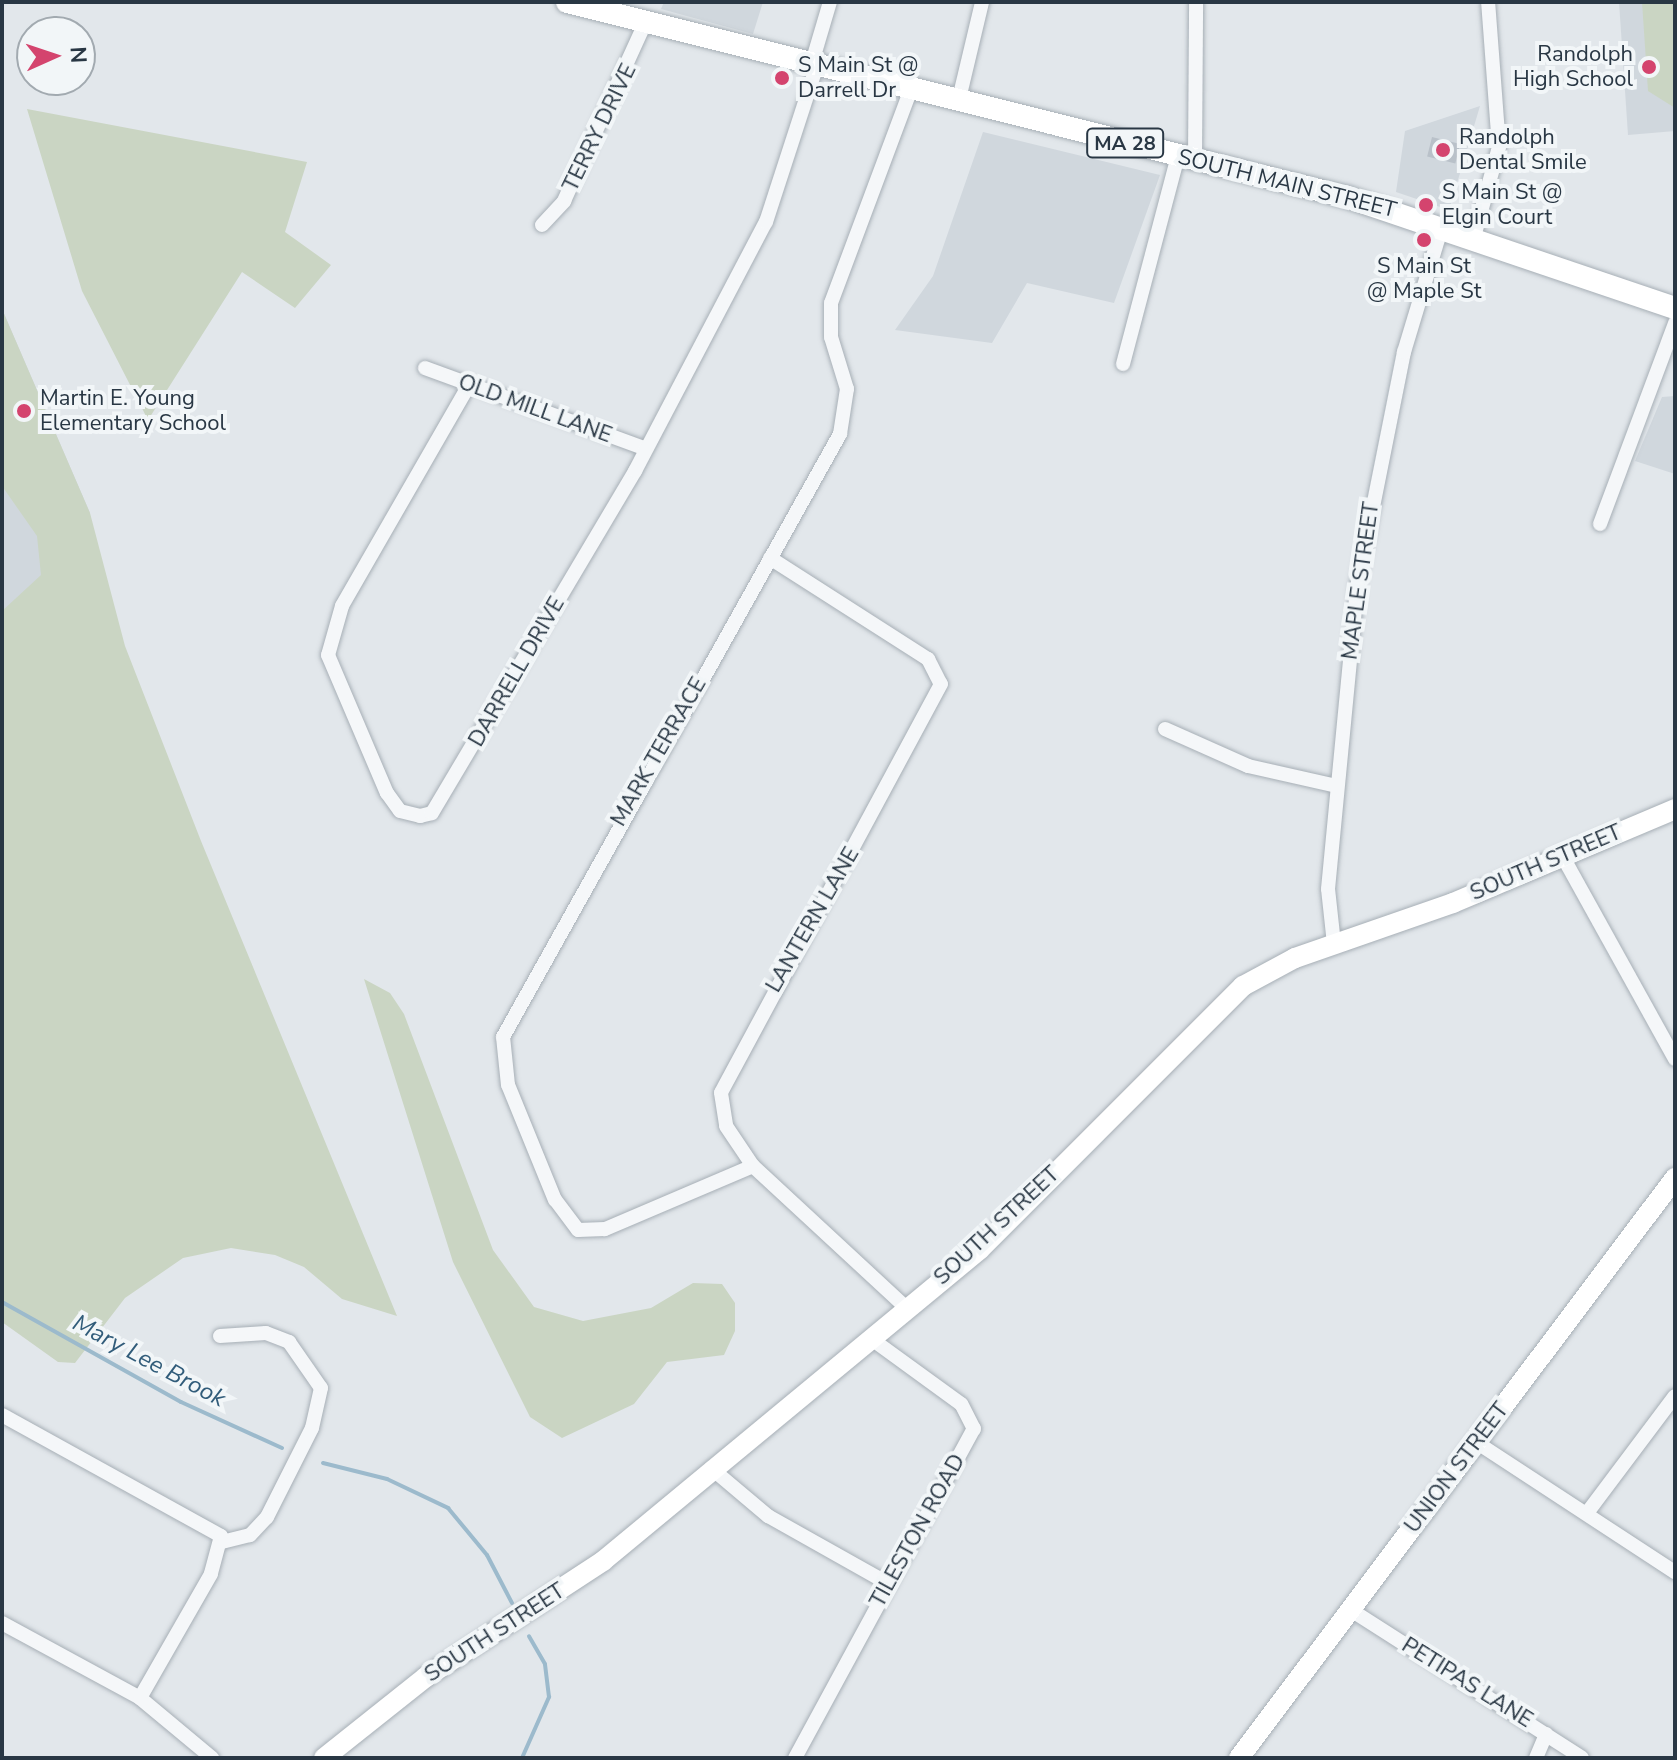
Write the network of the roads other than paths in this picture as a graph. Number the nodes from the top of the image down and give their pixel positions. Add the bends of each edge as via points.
1 (567, 2) edge
2 (830, 2) edge
3 (982, 2) edge
4 (1196, 2) edge
5 (1488, 2) edge
6 (591, 5) edge
7 (645, 23) junction
8 (814, 67) junction
9 (910, 92) junction
10 (958, 103) junction
11 (1186, 158) junction
12 (542, 225) dead end
13 (1442, 226) junction
14 (1474, 237) junction
15 (1675, 308) edge
16 (1675, 323) edge
17 (1123, 364) dead end
18 (425, 368) dead end
19 (469, 385) junction
20 (646, 449) junction
21 (1600, 524) dead end
22 (770, 558) junction
23 (1165, 729) dead end
24 (1337, 786) junction
25 (1675, 809) edge
26 (1563, 857) junction
27 (1334, 944) junction
28 (1675, 1059) edge
29 (753, 1166) junction
30 (1675, 1178) edge
31 (904, 1306) junction
32 (220, 1336) dead end
33 (870, 1338) junction
34 (1675, 1396) edge
35 (2, 1415) edge
36 (1476, 1442) junction
37 (711, 1468) junction
38 (1587, 1513) junction
39 (221, 1542) junction
40 (1675, 1572) edge
41 (889, 1584) junction
42 (1351, 1610) junction
43 (2, 1623) edge
44 (140, 1698) junction
45 (1546, 1734) junction
46 (212, 1758) edge
47 (324, 1758) edge
48 (795, 1758) edge
49 (1239, 1758) edge
50 (1536, 1758) edge
51 (1582, 1758) edge

1 - 6 main road, SOUTH MAIN STREET / MA 28
2 - 8 street, DARRELL DRIVE
3 - 10 street
4 - 11 street
5 - 14 street via 1499,147
6 - 7 main road, SOUTH MAIN STREET / MA 28
7 - 8 main road, SOUTH MAIN STREET / MA 28
7 - 12 street, TERRY DRIVE via 570,190
8 - 9 main road, SOUTH MAIN STREET / MA 28
8 - 20 street, DARRELL DRIVE via 766,222
9 - 10 main road, SOUTH MAIN STREET / MA 28
9 - 22 street, MARK TERRACE via 831,303 831,337 847,389 844,425
10 - 11 main road, SOUTH MAIN STREET / MA 28
11 - 13 main road, SOUTH MAIN STREET / MA 28
11 - 17 street
13 - 14 main road, SOUTH MAIN STREET / MA 28
13 - 24 street, MAPLE STREET via 1404,352 1359,570
14 - 15 main road, SOUTH MAIN STREET / MA 28
16 - 21 street
18 - 19 street, OLD MILL LANE
19 - 20 street, OLD MILL LANE
19 - 20 street, DARRELL DRIVE via 342,606 329,646 342,693 400,811 432,813
22 - 29 street, LANTERN LANE via 928,659 941,684 929,717 724,1077 723,1118
22 - 29 street, MARK TERRACE via 515,1004 501,1056 555,1200 578,1230 605,1229
23 - 24 street via 1248,766
24 - 27 street, MAPLE STREET via 1327,902
25 - 26 main road, SOUTH STREET
26 - 27 main road, SOUTH STREET
26 - 28 street
27 - 31 main road, SOUTH STREET via 1274,968 1219,1004 980,1249
29 - 31 street, LANTERN LANE
30 - 36 main road, UNION STREET
31 - 33 main road, SOUTH STREET
32 - 39 street via 266,1333 289,1342 305,1355 321,1388 312,1428 267,1517 250,1535
33 - 37 main road, SOUTH STREET
33 - 41 street, TILESTON ROAD via 975,1422
34 - 38 street
35 - 39 street via 211,1525
36 - 38 street
36 - 42 main road, UNION STREET
37 - 41 street via 768,1516
37 - 47 main road, SOUTH STREET via 603,1561 426,1677
38 - 40 street
39 - 44 street via 211,1574
41 - 48 street, TILESTON ROAD
42 - 45 street, PETIPAS LANE
42 - 49 main road, UNION STREET
43 - 44 street
44 - 46 street
45 - 50 street
45 - 51 street, PETIPAS LANE

